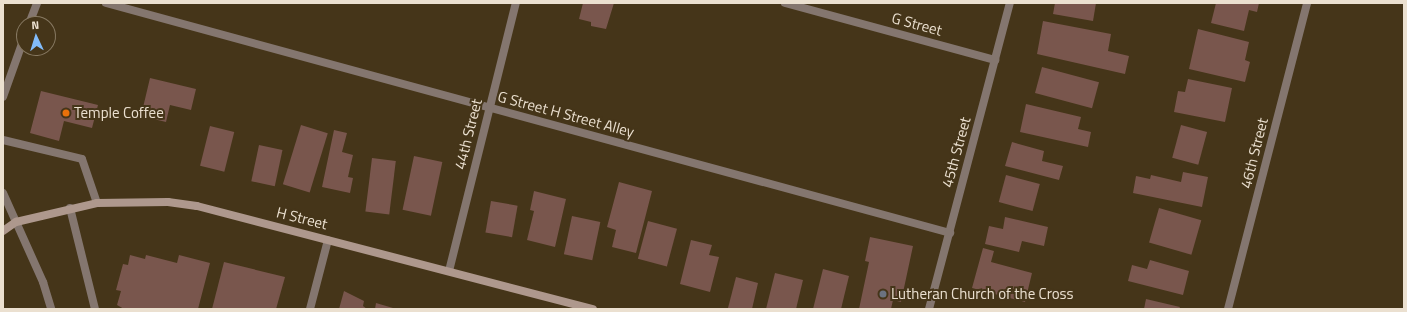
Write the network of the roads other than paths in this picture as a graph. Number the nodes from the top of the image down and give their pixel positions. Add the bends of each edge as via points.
1 (37, 3) edge
2 (106, 3) edge
3 (516, 3) edge
4 (786, 3) edge
5 (1010, 3) edge
6 (1306, 3) edge
7 (32, 16) edge
8 (18, 56) edge
9 (995, 60) junction
10 (3, 97) edge
11 (488, 108) junction
12 (3, 140) edge
13 (3, 193) edge
14 (97, 203) junction
15 (70, 208) junction
16 (16, 222) junction
17 (3, 231) edge
18 (950, 233) junction
19 (328, 240) junction
20 (449, 271) junction
21 (51, 309) edge
22 (95, 309) edge
23 (310, 309) edge
24 (593, 309) edge
25 (930, 309) edge
26 (1228, 309) edge

1 - 7 street
2 - 11 street, G Street H Street Alley
3 - 11 street, 44th Street
4 - 9 street, G Street
5 - 9 street, 45th Street
6 - 26 street, 46th Street
8 - 10 street
9 - 18 street, 45th Street
11 - 18 street, G Street H Street Alley
11 - 20 street, 44th Street
12 - 14 street via 82,158
13 - 16 street
14 - 15 main road, H Street
14 - 19 main road, H Street via 168,202 198,206
15 - 16 main road, H Street
15 - 22 street
16 - 17 main road, H Street
16 - 21 street via 43,282
18 - 25 street, 45th Street
19 - 20 main road, H Street
19 - 23 street
20 - 24 main road, H Street

